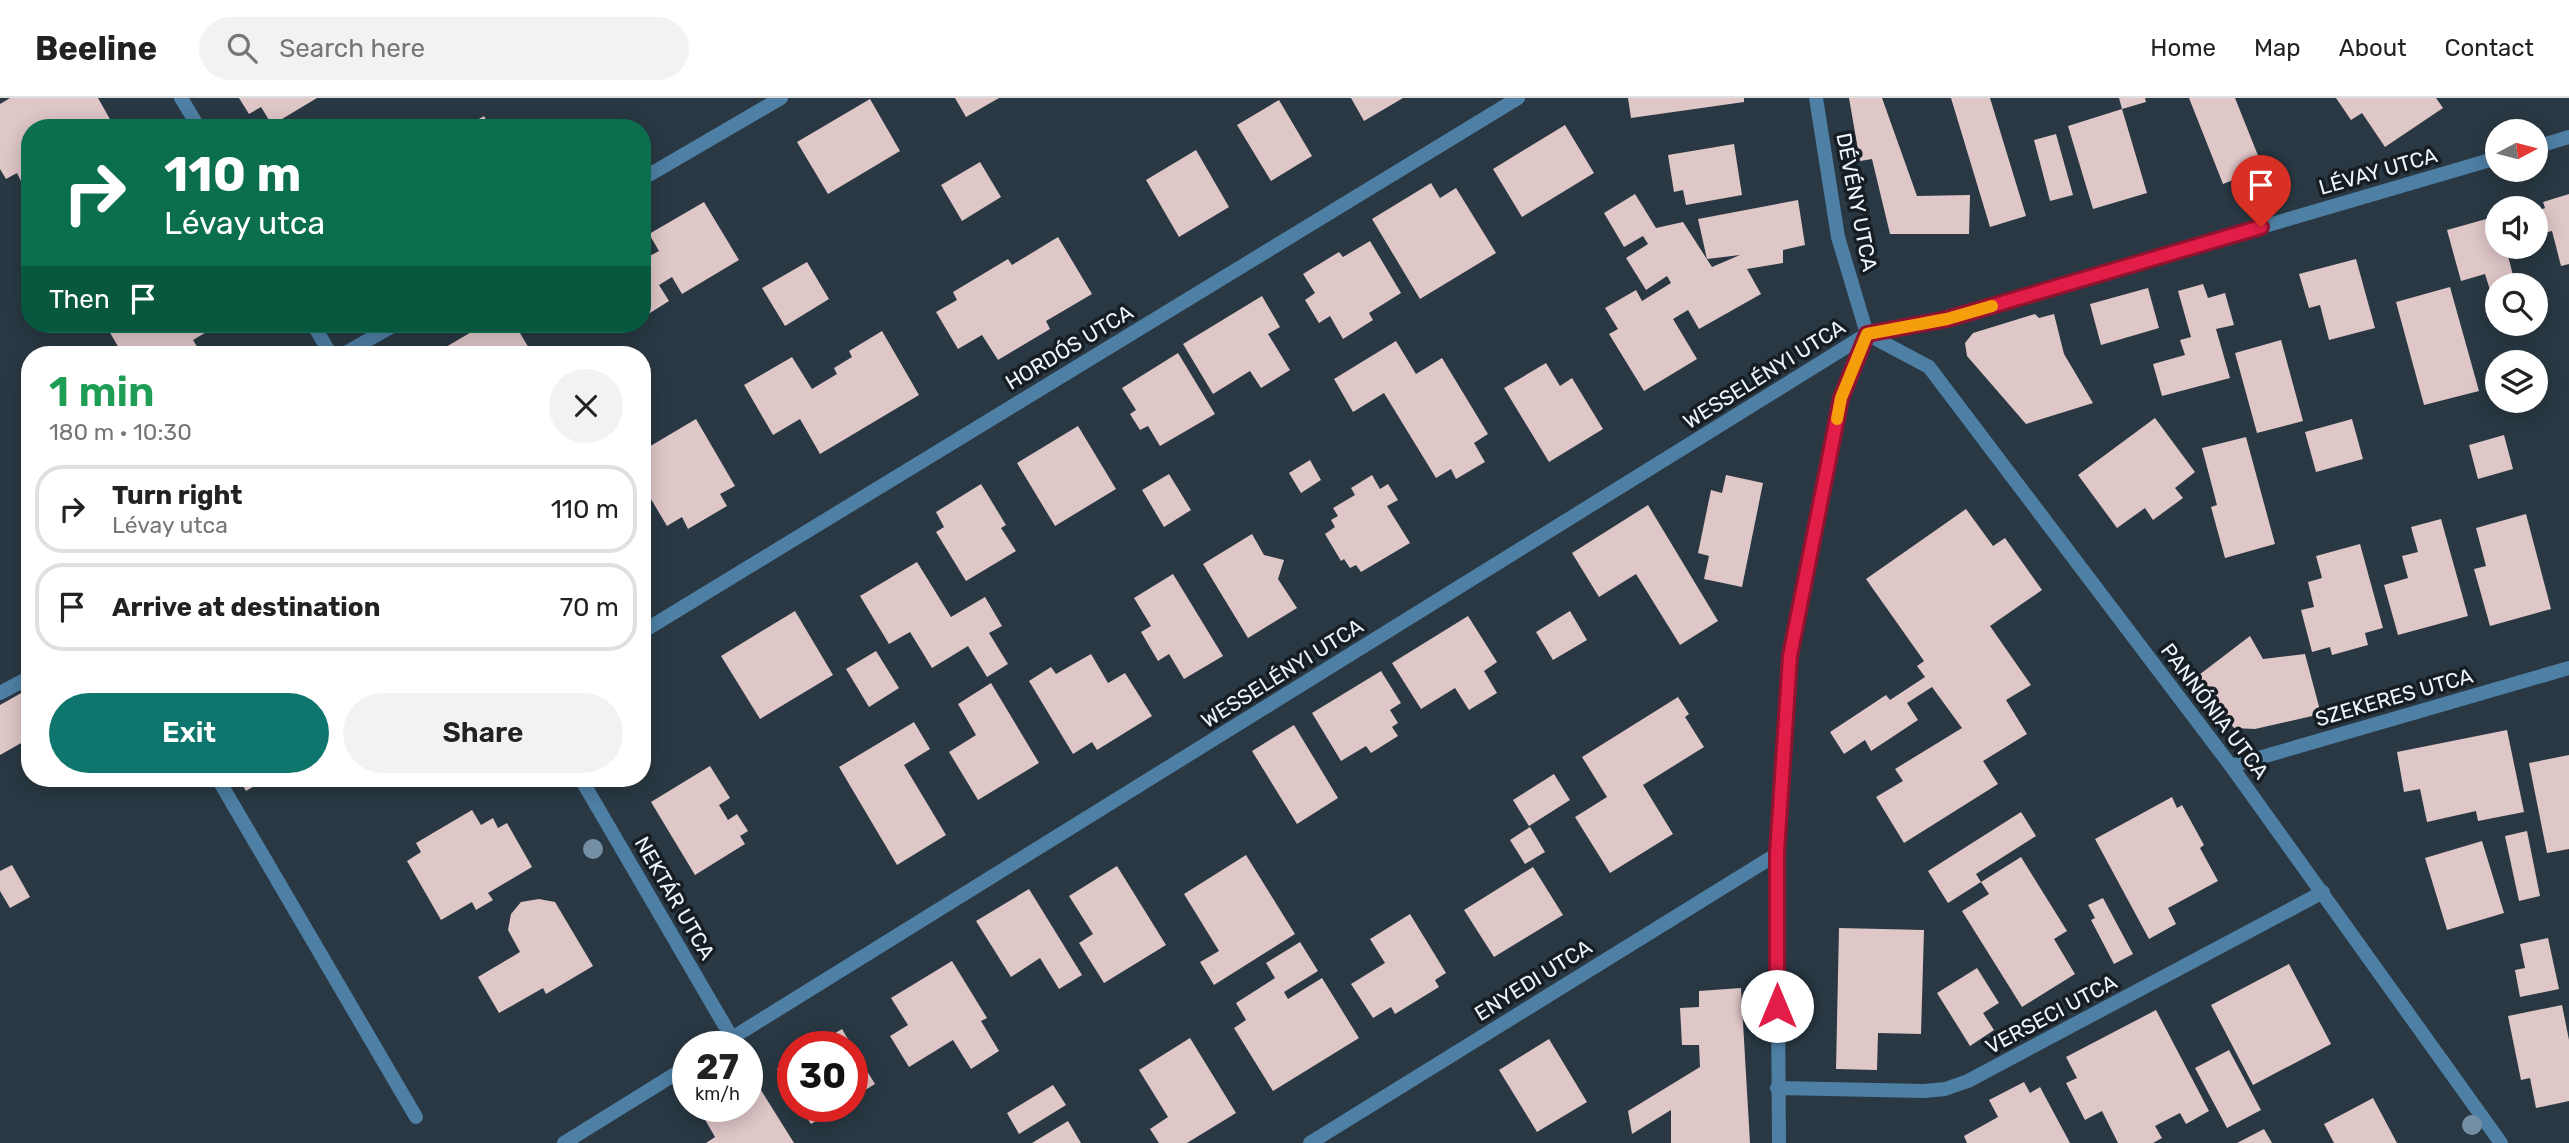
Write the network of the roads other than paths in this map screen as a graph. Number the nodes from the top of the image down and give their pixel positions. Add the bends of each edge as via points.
1 (181, 98) edge
2 (781, 98) edge
3 (1518, 98) edge
4 (1816, 98) edge
5 (194, 119) edge
6 (2569, 137) edge
7 (2548, 143) edge
8 (2485, 162) edge
9 (651, 174) edge
10 (380, 333) edge
11 (1867, 334) junction
12 (358, 346) edge
13 (651, 627) edge
14 (2569, 668) edge
15 (21, 682) edge
16 (0, 693) edge
17 (2231, 766) junction
18 (223, 787) edge
19 (586, 787) edge
20 (1777, 853) junction
21 (2323, 892) junction
22 (728, 1031) edge
23 (743, 1031) edge
24 (672, 1076) edge
25 (1777, 1088) junction
26 (416, 1117) dead end
27 (564, 1143) edge
28 (1310, 1143) edge
29 (1779, 1143) edge
30 (2501, 1143) edge

1 - 5 street
2 - 9 street
3 - 13 street, HORDÓS UTCA
4 - 11 street, DÉVÉNY UTCA via 1838,237
6 - 7 street
8 - 11 street, LÉVAY UTCA via 1947,319
10 - 12 street
11 - 17 street, PANNÓNIA UTCA via 1929,367
11 - 20 street via 1841,398 1790,656
11 - 23 street, WESSELÉNYI UTCA
14 - 17 street, SZEKERES UTCA
15 - 16 street
17 - 21 street, PANNÓNIA UTCA
18 - 26 street
19 - 22 street, NEKTÁR UTCA
20 - 25 street
20 - 28 street, ENYEDI UTCA
21 - 25 street, VERSECI UTCA via 1968,1082 1924,1091
21 - 30 street, PANNÓNIA UTCA
24 - 27 street
25 - 29 street

